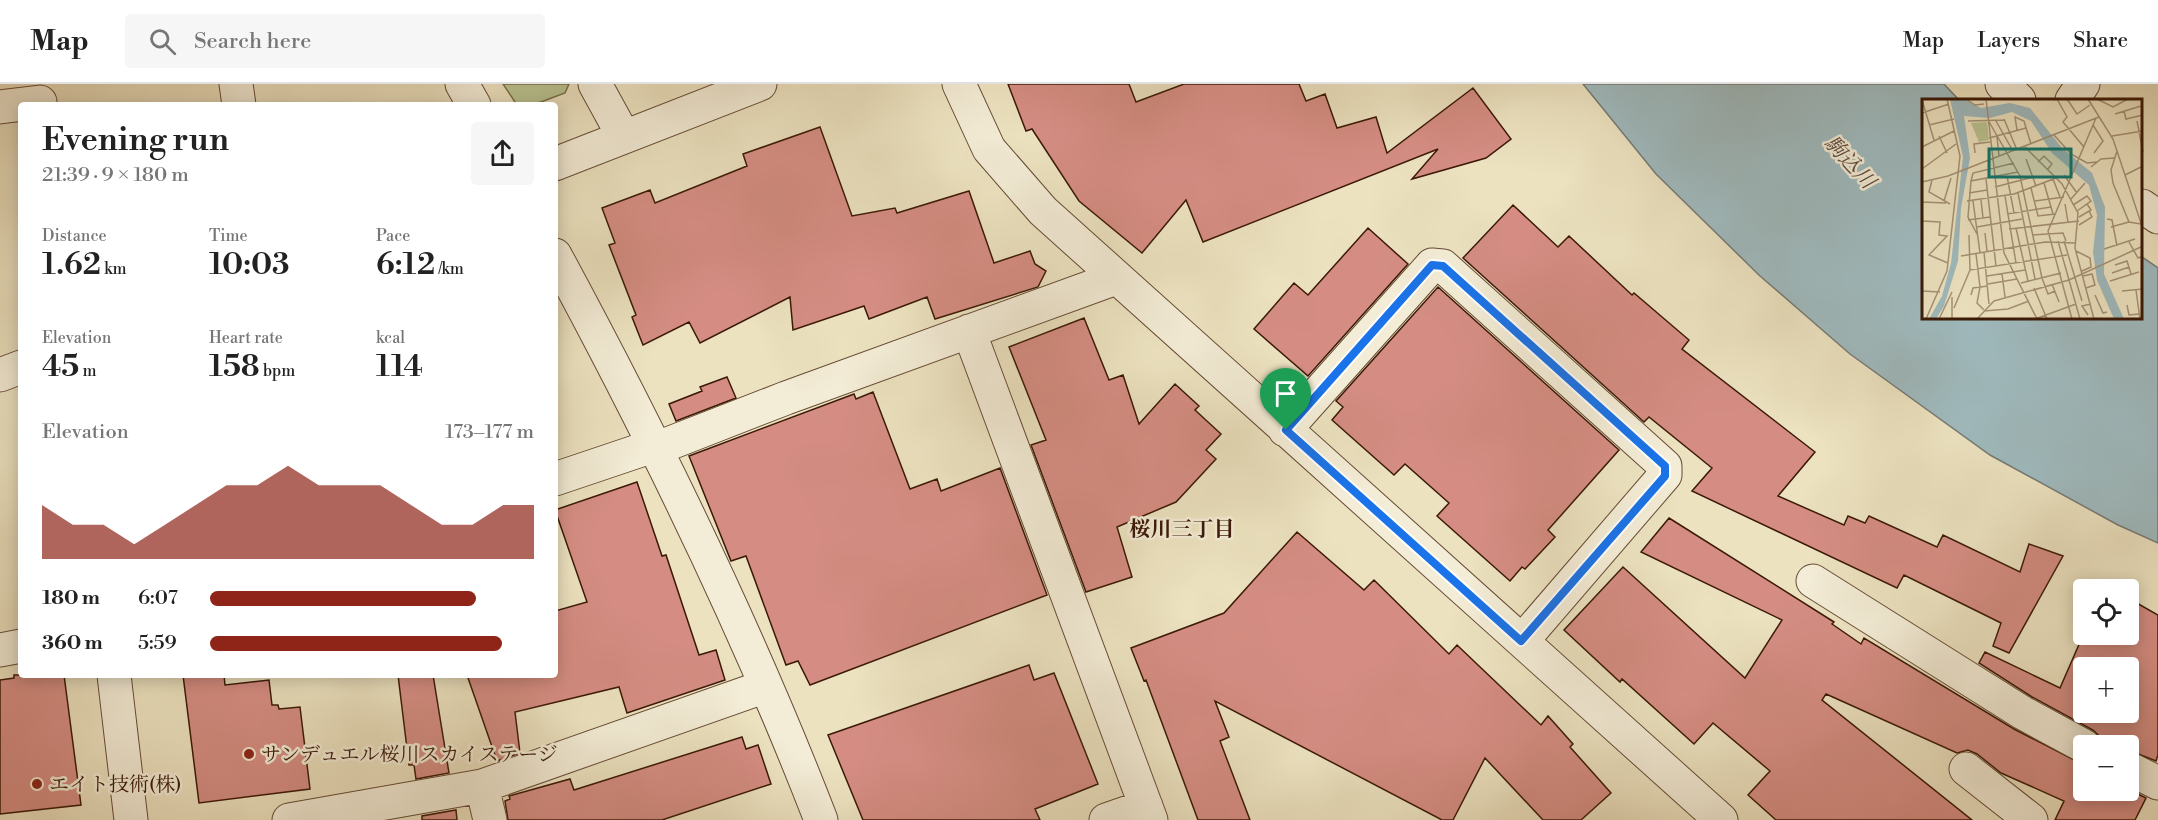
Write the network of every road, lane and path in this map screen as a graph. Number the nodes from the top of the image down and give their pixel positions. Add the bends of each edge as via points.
1 (236, 84) edge
2 (462, 84) edge
3 (595, 84) edge
4 (959, 84) edge
5 (2002, 84) edge
6 (2083, 84) edge
7 (743, 87) edge
8 (40, 97) edge
9 (2018, 99) edge
10 (2073, 99) edge
11 (239, 102) edge
12 (472, 102) edge
13 (0, 106) edge
14 (624, 137) junction
15 (558, 163) edge
16 (2143, 207) edge
17 (2158, 217) edge
18 (558, 261) edge
19 (1116, 278) junction
20 (969, 331) junction
21 (18, 368) edge
22 (0, 375) edge
23 (1286, 430) junction
24 (654, 447) junction
25 (558, 478) edge
26 (1813, 581) dead end
27 (1521, 641) junction
28 (18, 647) edge
29 (0, 650) edge
30 (114, 678) edge
31 (766, 686) junction
32 (2073, 740) edge
33 (1966, 769) dead end
34 (2139, 774) edge
35 (2158, 783) edge
36 (482, 786) junction
37 (1148, 813) edge
38 (131, 820) edge
39 (289, 820) edge
40 (490, 820) edge
41 (821, 820) edge
42 (1106, 820) edge
43 (1721, 820) edge
44 (2031, 820) edge

1 - 11 street
2 - 12 street
3 - 14 street
4 - 19 street via 980,132 1002,167 1042,211
5 - 9 street
6 - 10 street
7 - 14 street
8 - 13 street
14 - 15 street
16 - 17 street
18 - 24 street
19 - 20 street
19 - 23 street
20 - 24 street
20 - 37 street
21 - 22 street
23 - 27 street
23 - 27 street via 1432,265 1443,266 1665,466 1665,476
24 - 25 street
24 - 31 street
26 - 32 street via 2014,708
27 - 43 street
28 - 29 street
30 - 38 street
31 - 36 street
31 - 41 street
33 - 44 street
34 - 35 street
36 - 39 street
36 - 40 street
37 - 42 street

